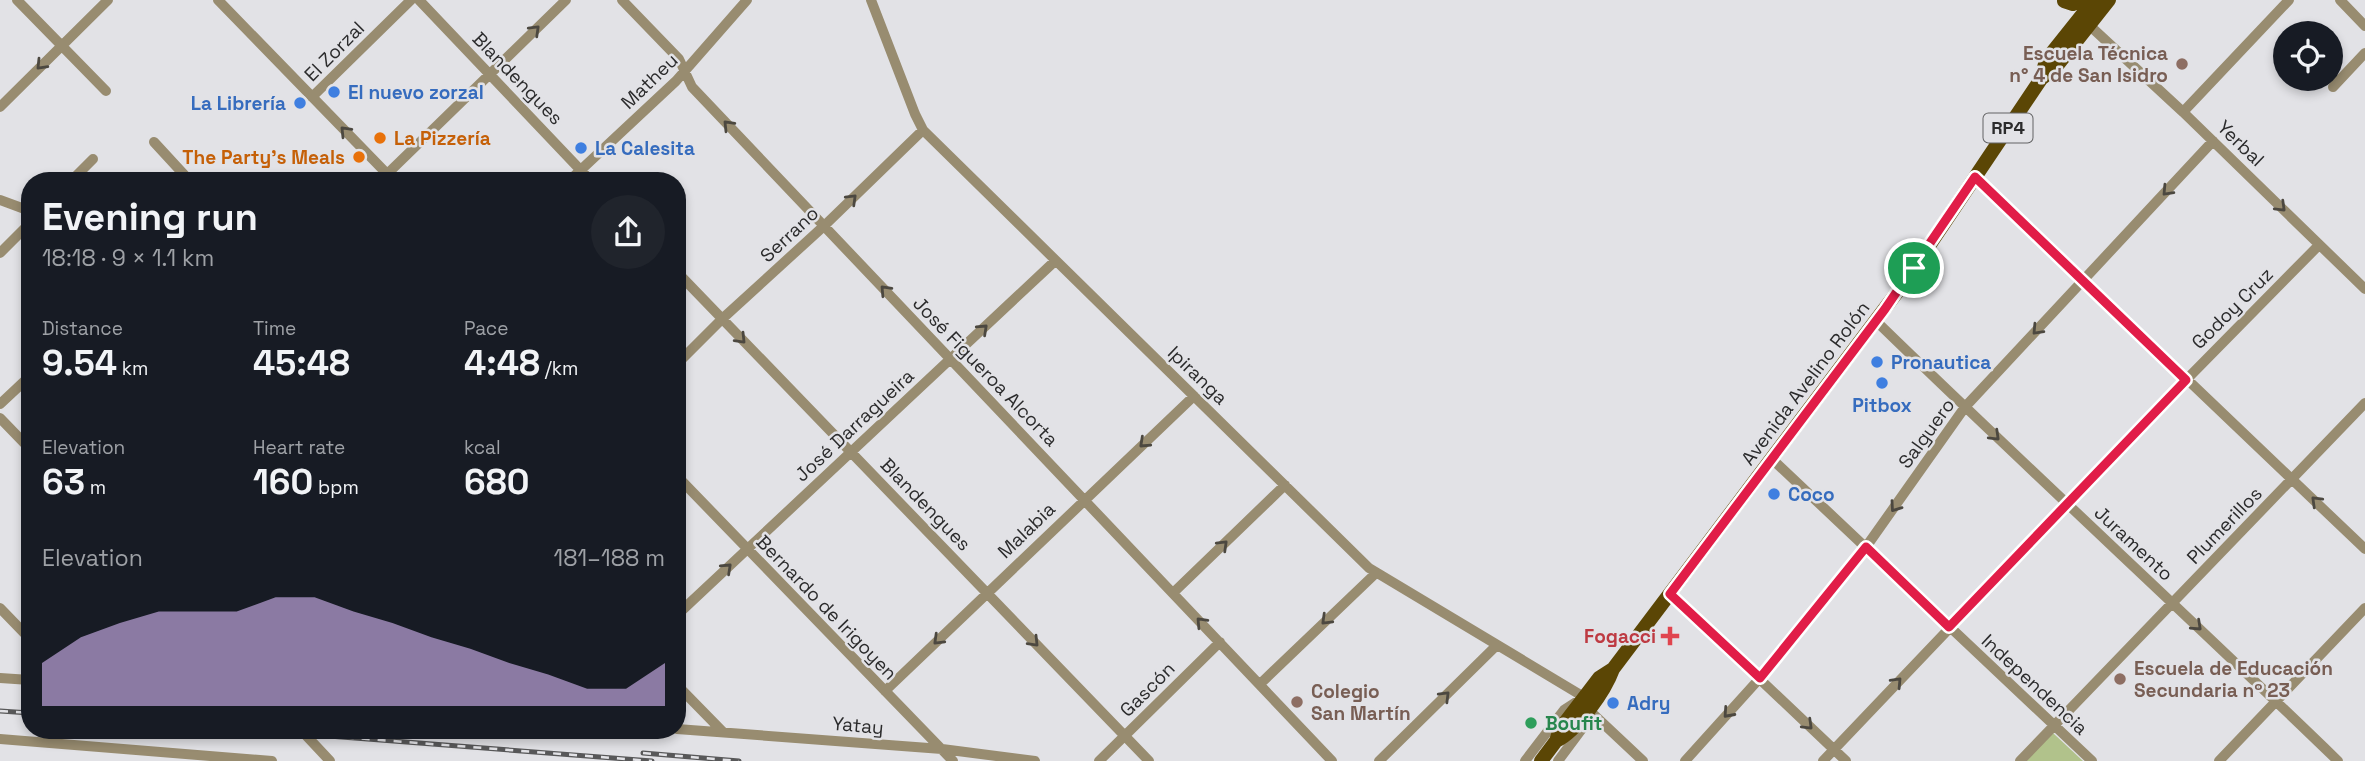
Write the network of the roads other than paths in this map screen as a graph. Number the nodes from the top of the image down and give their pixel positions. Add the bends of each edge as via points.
1 (17, 0) edge
2 (108, 0) edge
3 (411, 0) edge
4 (419, 0) edge
5 (566, 0) edge
6 (622, 0) edge
7 (747, 0) edge
8 (871, 0) edge
9 (2064, 0) edge
10 (2085, 0) edge
11 (2109, 0) edge
12 (2289, 0) edge
13 (2340, 0) edge
14 (220, 1) edge
15 (2073, 19) junction
16 (2089, 25) junction
17 (2365, 26) edge
18 (2066, 35) junction
19 (60, 45) junction
20 (2365, 53) edge
21 (685, 72) junction
22 (489, 74) junction
23 (2343, 76) edge
24 (2041, 79) junction
25 (106, 91) dead end
26 (312, 97) junction
27 (0, 107) edge
28 (2183, 112) junction
29 (923, 130) junction
30 (2214, 141) junction
31 (154, 142) dead end
32 (93, 159) dead end
33 (581, 170) joint
34 (80, 172) edge
35 (183, 172) edge
36 (381, 172) edge
37 (393, 172) edge
38 (1975, 177) junction
39 (0, 200) edge
40 (21, 208) edge
41 (825, 225) junction
42 (21, 232) edge
43 (2319, 245) junction
44 (0, 253) edge
45 (1055, 261) junction
46 (686, 281) edge
47 (2084, 281) junction
48 (2362, 282) edge
49 (722, 319) junction
50 (1876, 321) junction
51 (686, 355) edge
52 (950, 360) junction
53 (2186, 380) junction
54 (21, 384) edge
55 (1194, 396) junction
56 (2365, 403) edge
57 (0, 404) edge
58 (1965, 407) junction
59 (0, 418) edge
60 (21, 440) edge
61 (850, 451) junction
62 (1772, 459) junction
63 (2293, 479) junction
64 (686, 485) edge
65 (1285, 485) junction
66 (1084, 499) junction
67 (2067, 505) junction
68 (1866, 547) junction
69 (747, 549) junction
70 (2365, 549) edge
71 (1376, 573) junction
72 (1174, 592) junction
73 (987, 593) junction
74 (1670, 594) junction
75 (2173, 604) junction
76 (686, 607) edge
77 (0, 608) edge
78 (2365, 608) edge
79 (1949, 627) junction
80 (21, 630) edge
81 (1220, 642) junction
82 (1497, 645) junction
83 (0, 678) edge
84 (1760, 678) junction
85 (21, 679) edge
86 (1260, 684) junction
87 (884, 691) junction
88 (686, 694) edge
89 (2275, 701) junction
90 (1590, 705) junction
91 (2055, 726) junction
92 (686, 730) edge
93 (723, 732) junction
94 (1124, 736) junction
95 (309, 739) edge
96 (0, 740) edge
97 (942, 749) junction
98 (1834, 750) junction
99 (151, 756) edge
100 (238, 760) edge
101 (272, 761) edge
102 (330, 761) edge
103 (953, 761) edge
104 (1035, 761) edge
105 (1099, 761) edge
106 (1149, 761) edge
107 (1332, 761) edge
108 (1379, 761) edge
109 (1525, 761) edge
110 (1541, 761) edge
111 (1558, 761) edge
112 (1643, 761) edge
113 (1685, 761) edge
114 (1823, 761) edge
115 (1846, 761) edge
116 (2020, 761) edge
117 (2092, 761) edge
118 (2219, 761) edge
119 (2338, 761) edge

1 - 19 street
2 - 19 street
3 - 26 street, El Zorzal
4 - 22 street, Blandengues
22 -> 5 street
6 - 21 street, José Figueroa Alcorta via 679,59
7 - 21 street, Matheu
8 - 29 street, Ipiranga
9 - 10 main road via 2073,4
9 - 15 street
10 - 15 main road
10 - 18 main road, Avenida Avelino Rolón / RP4
11 - 16 main road, Avenida Avelino Rolón / RP4
12 - 28 street
13 - 17 street
14 - 26 street
15 - 18 main road
16 - 24 main road, Avenida Avelino Rolón / RP4
16 - 28 street, Yerbal
18 - 24 main road, Avenida Avelino Rolón / RP4 via 2046,61
19 - 25 street
19 -> 27 street
20 - 23 street
21 - 33 street, Matheu
41 -> 21 street, José Figueroa Alcorta via 692,87
22 - 33 street, Blandengues
22 - 37 street
24 - 38 main road, Avenida Avelino Rolón / RP4
36 -> 26 street
28 - 30 street, Yerbal
41 -> 29 street, Serrano
29 - 45 street, Ipiranga
30 -> 43 street, Yerbal
30 -> 47 street, Salguero
31 - 35 street via 167,150
32 - 34 street
38 - 47 street
38 - 50 main road, Avenida Avelino Rolón / RP4
39 - 40 street
41 - 49 street, Serrano
52 -> 41 street, José Figueroa Alcorta
42 - 44 street
43 - 48 street, Yerbal
43 - 53 street, Godoy Cruz
52 -> 45 street, José Darragueira
45 - 55 street, Ipiranga
46 - 49 street, Blandengues
47 - 53 street
47 -> 58 street, Salguero
49 - 51 street, Serrano
49 -> 61 street, Blandengues
50 - 58 street, Juramento
50 - 62 main road, Avenida Avelino Rolón / RP4
52 - 61 street, José Darragueira
52 - 66 street, José Figueroa Alcorta
53 - 63 street
53 - 67 street, Godoy Cruz
54 - 57 street
55 - 65 street, Ipiranga
55 -> 66 street, Malabia
56 - 63 street, Plumerillos
58 -> 67 street, Juramento
58 -> 68 street, Salguero
59 - 60 street
61 - 69 street, José Darragueira
61 - 73 street, Blandengues
62 - 68 street, Independencia
62 - 74 main road, Avenida Avelino Rolón / RP4
70 -> 63 street
63 - 75 street, Plumerillos
64 - 69 street, Bernardo de Irigoyen
65 - 71 street, Ipiranga
72 -> 65 street
66 - 72 street, José Figueroa Alcorta
66 - 73 street, Malabia
67 - 75 street, Juramento
67 - 79 street, Godoy Cruz
68 - 79 street, Independencia
68 - 84 street, Salguero
76 -> 69 street, José Darragueira
69 - 87 street, Bernardo de Irigoyen
71 - 82 street, Ipiranga
71 -> 86 street
81 -> 72 street, José Figueroa Alcorta
73 -> 87 street, Malabia
73 -> 94 street, Blandengues
74 - 84 street
74 - 90 main road, Avenida Avelino Rolón / RP4
75 -> 89 street, Juramento
75 - 91 street, Plumerillos
77 - 80 street
78 - 89 street
79 - 91 street, Independencia
98 -> 79 street, Godoy Cruz
81 - 86 street, José Figueroa Alcorta
81 - 94 street, Gascón
82 - 90 street, Ipiranga
108 -> 82 street
83 - 85 street
84 -> 98 street
84 -> 113 street, Salguero
86 - 107 street, José Figueroa Alcorta
87 - 97 street, Bernardo de Irigoyen
88 - 93 street
89 - 118 street
89 - 119 street, Juramento
90 - 109 street, Avenida Avelino Rolón via 1564,710
90 - 110 main road, Avenida Avelino Rolón / RP4
90 - 111 street, Avenida Avelino Rolón
90 - 112 street, Ipiranga
91 - 116 street, Plumerillos
91 - 117 street, Independencia
92 - 93 street, Yatay
93 - 97 street, Yatay
94 - 105 street, Gascón
94 - 106 street, Blandengues
95 - 102 street
96 - 99 street
97 - 103 street, Bernardo de Irigoyen
97 - 104 street, Yatay
98 - 114 street, Godoy Cruz
98 - 115 street
99 - 100 street
100 - 101 street

